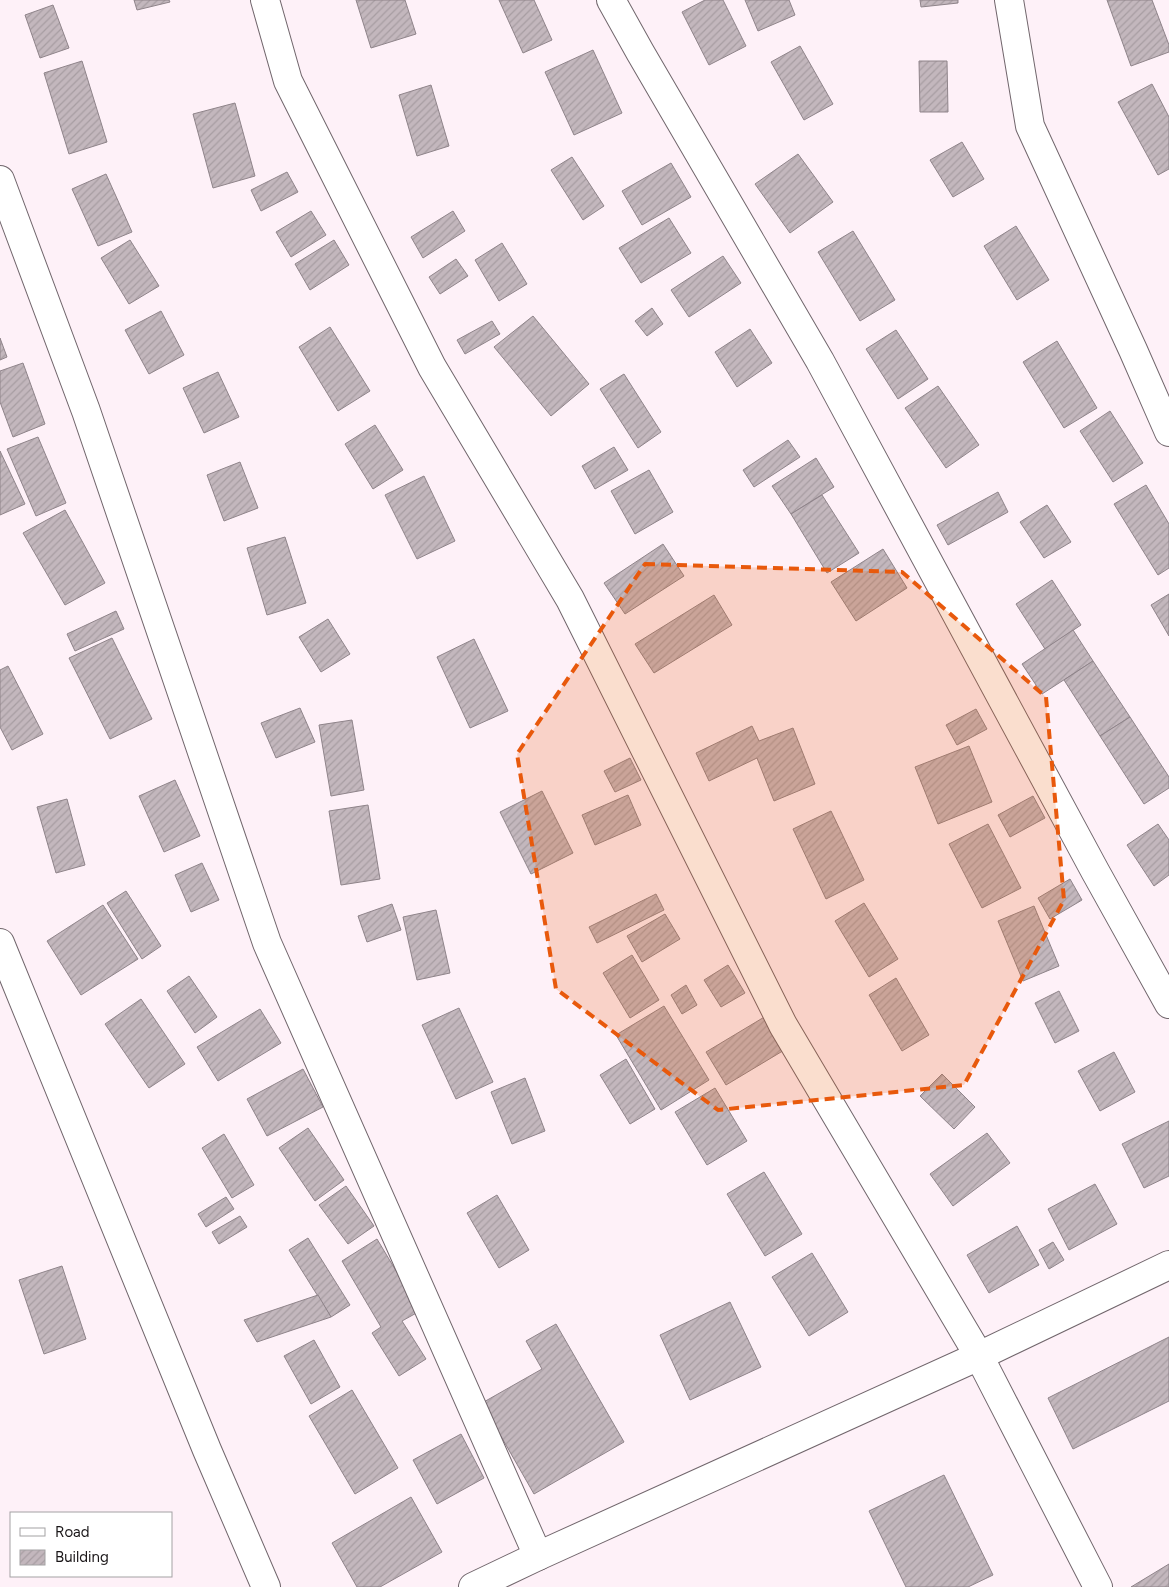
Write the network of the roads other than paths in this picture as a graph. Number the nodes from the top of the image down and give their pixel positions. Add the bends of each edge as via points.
1 (265, 0) edge
2 (611, 0) edge
3 (1009, 0) edge
4 (0, 180) edge
5 (1169, 432) edge
6 (0, 943) edge
7 (1169, 1004) edge
8 (1169, 1265) edge
9 (979, 1356) junction
10 (538, 1556) junction
11 (266, 1587) edge
12 (473, 1587) edge
13 (1098, 1587) edge

1 - 9 street via 288,81 432,367 570,599 783,1025
2 - 7 street via 820,361
3 - 5 street via 1030,126
4 - 10 street via 86,411 267,943
6 - 11 street
8 - 9 street
9 - 10 street
9 - 13 street
10 - 12 street

